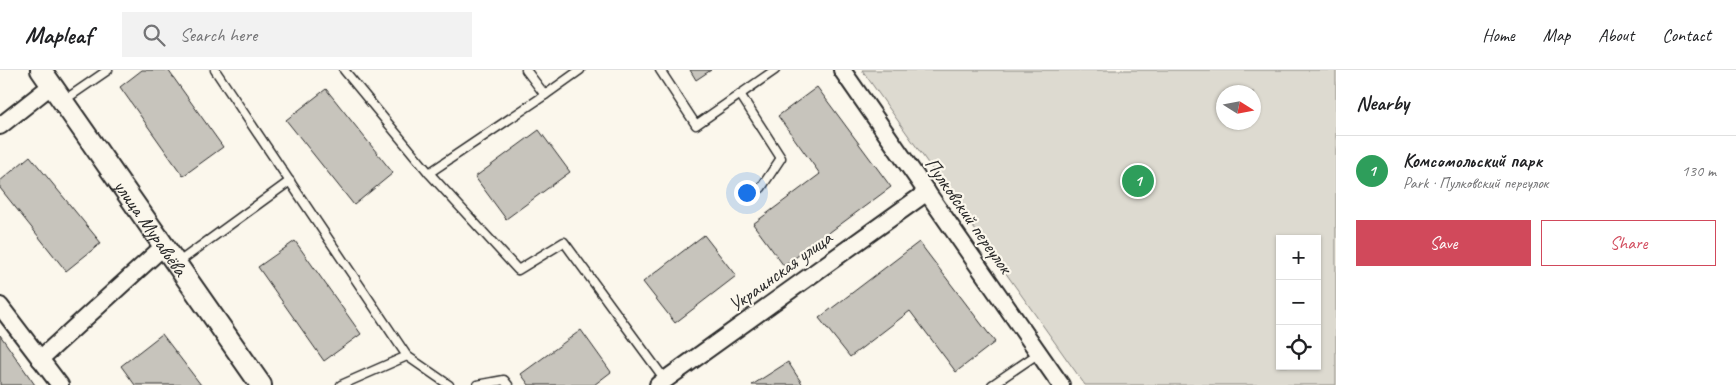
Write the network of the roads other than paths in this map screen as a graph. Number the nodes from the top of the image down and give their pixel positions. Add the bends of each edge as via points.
1 (108, 70) edge
2 (215, 70) edge
3 (344, 70) edge
4 (526, 70) edge
5 (580, 70) edge
6 (660, 70) edge
7 (776, 70) edge
8 (842, 70) edge
9 (52, 86) edge
10 (740, 94) junction
11 (545, 96) junction
12 (0, 126) edge
13 (429, 173) junction
14 (290, 181) junction
15 (761, 188) dead end
16 (927, 192) junction
17 (164, 246) junction
18 (176, 264) junction
19 (0, 306) edge
20 (1039, 353) junction
21 (407, 356) junction
22 (40, 359) junction
23 (664, 383) edge
24 (60, 385) edge
25 (261, 385) edge
26 (341, 385) edge
27 (449, 385) edge
28 (477, 385) edge
29 (508, 385) edge
30 (992, 385) edge
31 (1061, 385) edge

1 - 9 lane
2 - 14 lane
3 - 13 lane
4 - 11 lane
5 - 11 lane
6 - 10 lane via 696,125
7 - 10 lane
8 - 16 street, Пулковский переулок
9 - 12 street
9 - 17 street, улица Муравьёва
10 - 15 lane via 781,158
11 - 13 lane
13 - 23 lane via 518,270 564,242
14 - 18 lane
14 - 21 lane
16 - 20 street, Пулковский переулок
16 - 23 street, Украинская улица
17 - 18 street, улица Муравьёва
17 - 22 street
18 - 25 street, улица Муравьёва
19 - 22 street
20 - 30 lane
20 - 31 street, Пулковский переулок
21 - 26 lane
21 - 27 lane
22 - 24 street
28 - 29 lane via 504,380

